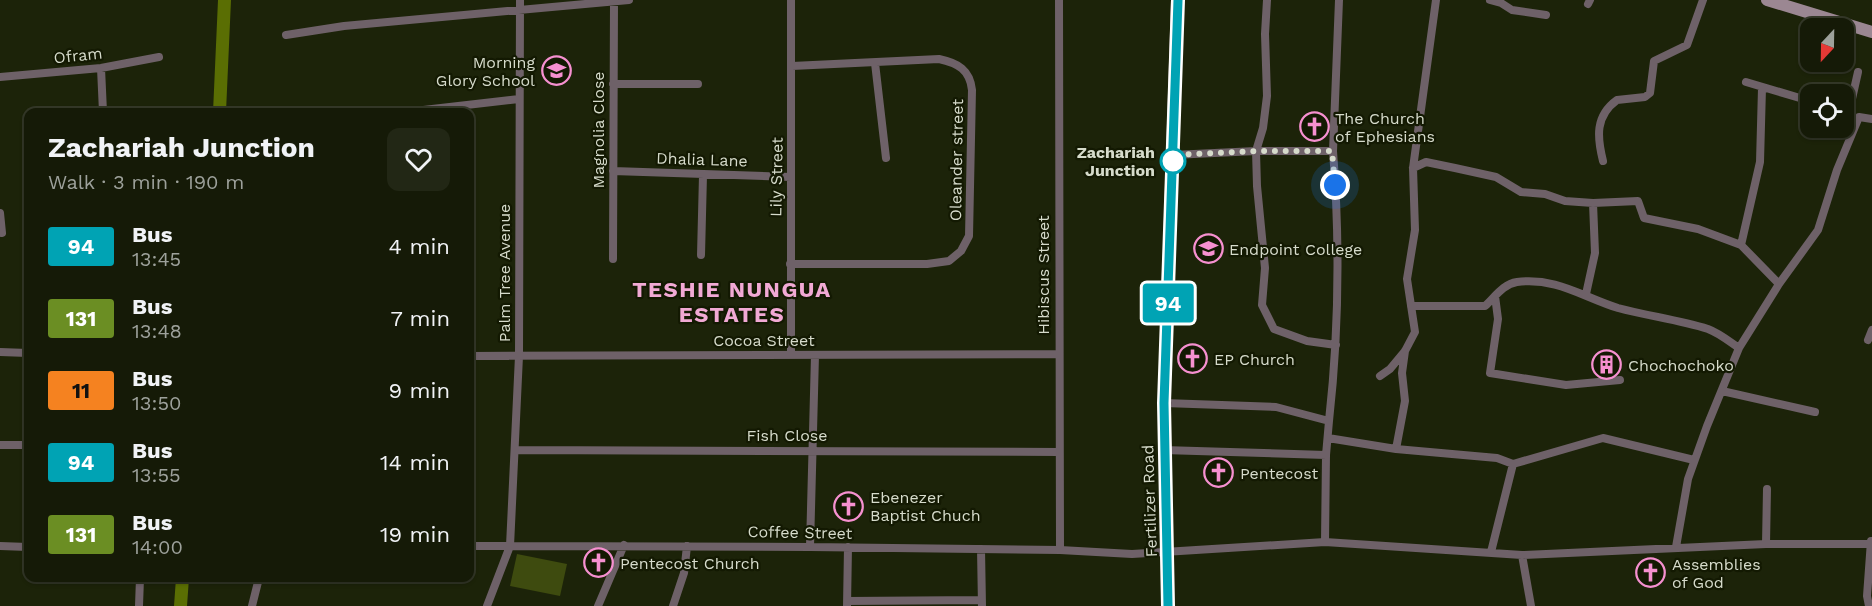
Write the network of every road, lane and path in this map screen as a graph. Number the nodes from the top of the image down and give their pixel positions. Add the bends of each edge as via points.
1 (520, 0) edge
2 (629, 0) edge
3 (791, 0) edge
4 (1059, 0) edge
5 (1178, 0) edge
6 (1268, 0) edge
7 (1339, 0) edge
8 (1436, 0) edge
9 (1490, 0) edge
10 (1703, 0) edge
11 (1767, 0) edge
12 (614, 2) junction
13 (1781, 2) edge
14 (520, 11) junction
15 (1546, 15) dead end
16 (1872, 32) edge
17 (286, 35) dead end
18 (159, 57) dead end
19 (875, 63) junction
20 (792, 66) junction
21 (100, 68) junction
22 (1858, 72) dead end
23 (0, 77) edge
24 (1746, 81) dead end
25 (613, 84) junction
26 (698, 84) dead end
27 (1854, 85) edge
28 (1762, 88) junction
29 (1800, 98) edge
30 (519, 99) junction
31 (103, 108) edge
32 (452, 108) edge
33 (1854, 115) edge
34 (1859, 117) junction
35 (1872, 119) edge
36 (1257, 151) junction
37 (1332, 151) junction
38 (1173, 155) junction
39 (886, 158) dead end
40 (1603, 161) dead end
41 (1413, 168) junction
42 (613, 171) junction
43 (703, 175) junction
44 (790, 177) junction
45 (1593, 203) junction
46 (0, 213) edge
47 (2, 233) dead end
48 (1742, 245) junction
49 (701, 255) dead end
50 (613, 259) dead end
51 (790, 264) junction
52 (1779, 284) junction
53 (1586, 294) junction
54 (1495, 296) junction
55 (1411, 306) junction
56 (1872, 330) edge
57 (1868, 340) dead end
58 (1336, 345) junction
59 (1739, 348) junction
60 (1405, 351) junction
61 (0, 352) edge
62 (24, 353) edge
63 (791, 354) junction
64 (1059, 354) junction
65 (815, 355) junction
66 (474, 356) edge
67 (519, 356) junction
68 (1380, 376) dead end
69 (1620, 380) dead end
70 (1722, 391) junction
71 (1164, 403) junction
72 (1815, 412) dead end
73 (1329, 421) junction
74 (1328, 438) junction
75 (0, 445) edge
76 (24, 445) edge
77 (1396, 449) junction
78 (515, 450) junction
79 (811, 450) junction
80 (1163, 450) junction
81 (1059, 452) junction
82 (1326, 455) junction
83 (1694, 460) junction
84 (1513, 464) junction
85 (1767, 489) dead end
86 (1325, 542) junction
87 (1872, 542) edge
88 (1766, 544) junction
89 (624, 545) junction
90 (0, 546) edge
91 (474, 546) edge
92 (510, 546) junction
93 (687, 546) junction
94 (24, 547) edge
95 (810, 547) junction
96 (1676, 547) junction
97 (848, 548) junction
98 (981, 549) junction
99 (1060, 550) junction
100 (1167, 552) junction
101 (1491, 552) junction
102 (1522, 555) junction
103 (140, 582) edge
104 (258, 582) edge
105 (847, 603) edge
106 (981, 603) edge
107 (139, 606) edge
108 (252, 606) edge
109 (487, 606) edge
110 (598, 606) edge
111 (673, 606) edge
112 (1168, 606) edge
113 (1531, 606) edge
114 (1869, 606) edge

1 - 14 street, Palm Tree Avenue
2 - 12 street
3 - 20 street, Lily Street
4 - 64 street, Hibiscus Street
5 - 38 street, Fertilizer Road
6 - 36 street via 1267,96
7 - 37 street
8 - 41 street
9 - 15 street via 1512,10
10 - 40 street via 1687,45 1654,61 1650,93 1645,97 1617,99 1600,118 1598,141
11 - 13 street
12 - 14 street
12 - 25 street, Magnolia Close
13 - 16 street
14 - 17 street via 391,21
14 - 30 street, Palm Tree Avenue
18 - 21 street, Ofram
19 - 20 street, Oleander street
19 - 39 street
19 - 51 street, Oleander street via 946,60 964,69 971,80 969,236 961,251 949,261
20 - 44 street, Lily Street
21 - 23 street, Ofram
21 - 31 street
22 - 27 street
24 - 28 street
25 - 26 street
25 - 42 street, Magnolia Close
28 - 29 street
28 - 48 street via 1760,162
30 - 32 street
30 - 67 street, Palm Tree Avenue
33 - 34 street
34 - 35 street
34 - 52 street via 1818,230
36 - 37 street
36 - 38 street
36 - 58 street via 1265,268 1262,305 1266,315 1274,329 1307,341
37 - 58 street via 1338,254
38 - 71 street, Fertilizer Road
41 - 45 street via 1426,162 1496,177 1521,192
41 - 55 street via 1415,230 1407,279
42 - 43 street, Dhalia Lane
42 - 50 street, Magnolia Close
43 - 44 street, Dhalia Lane
43 - 49 street
44 - 51 street, Lily Street
45 - 48 street via 1638,201 1644,218
45 - 53 street via 1595,252
46 - 47 street
48 - 52 street
51 - 63 street, Lily Street
52 - 59 street
53 - 54 street via 1543,281 1505,285
53 - 59 street via 1622,309 1710,329
54 - 55 street via 1485,306
54 - 69 street via 1498,318 1490,373 1566,385
55 - 60 street via 1415,332
56 - 57 street
58 - 73 street
59 - 70 street
60 - 68 street
60 - 77 street via 1405,401
61 - 62 street
63 - 65 street, Cocoa Street
63 - 67 street, Cocoa Street
64 - 65 street, Cocoa Street
64 - 81 street, Hibiscus Street
65 - 79 street
66 - 67 street, Cocoa Street
67 - 78 street, Palm Tree Avenue
70 - 72 street
70 - 83 street
71 - 73 street via 1275,407
71 - 80 street, Fertilizer Road
73 - 74 street
74 - 77 street
74 - 82 street
75 - 76 street
77 - 84 street via 1497,458
78 - 79 street, Fish Close
78 - 92 street, Palm Tree Avenue
79 - 81 street, Fish Close
79 - 95 street
80 - 82 street
80 - 100 street, Fertilizer Road
81 - 99 street, Hibiscus Street
82 - 86 street
83 - 84 street via 1603,438
83 - 96 street
84 - 101 street
85 - 88 street
86 - 100 street, Coffee Street
86 - 101 street, Coffee Street
87 - 88 street, Coffee Street
87 - 114 street
88 - 96 street, Coffee Street
89 - 92 street, Coffee Street
89 - 93 street, Coffee Street
89 - 110 street
90 - 94 street
91 - 92 street, Coffee Street
92 - 109 street, Palm Tree Avenue
93 - 95 street, Coffee Street
93 - 111 street via 684,573
95 - 97 street, Coffee Street
96 - 102 street, Coffee Street
97 - 98 street, Coffee Street
97 - 105 street
98 - 99 street, Coffee Street
98 - 106 street
99 - 100 street, Coffee Street
100 - 112 street, Fertilizer Road
101 - 102 street, Coffee Street
102 - 113 street
103 - 107 street
104 - 108 street
105 - 106 street

